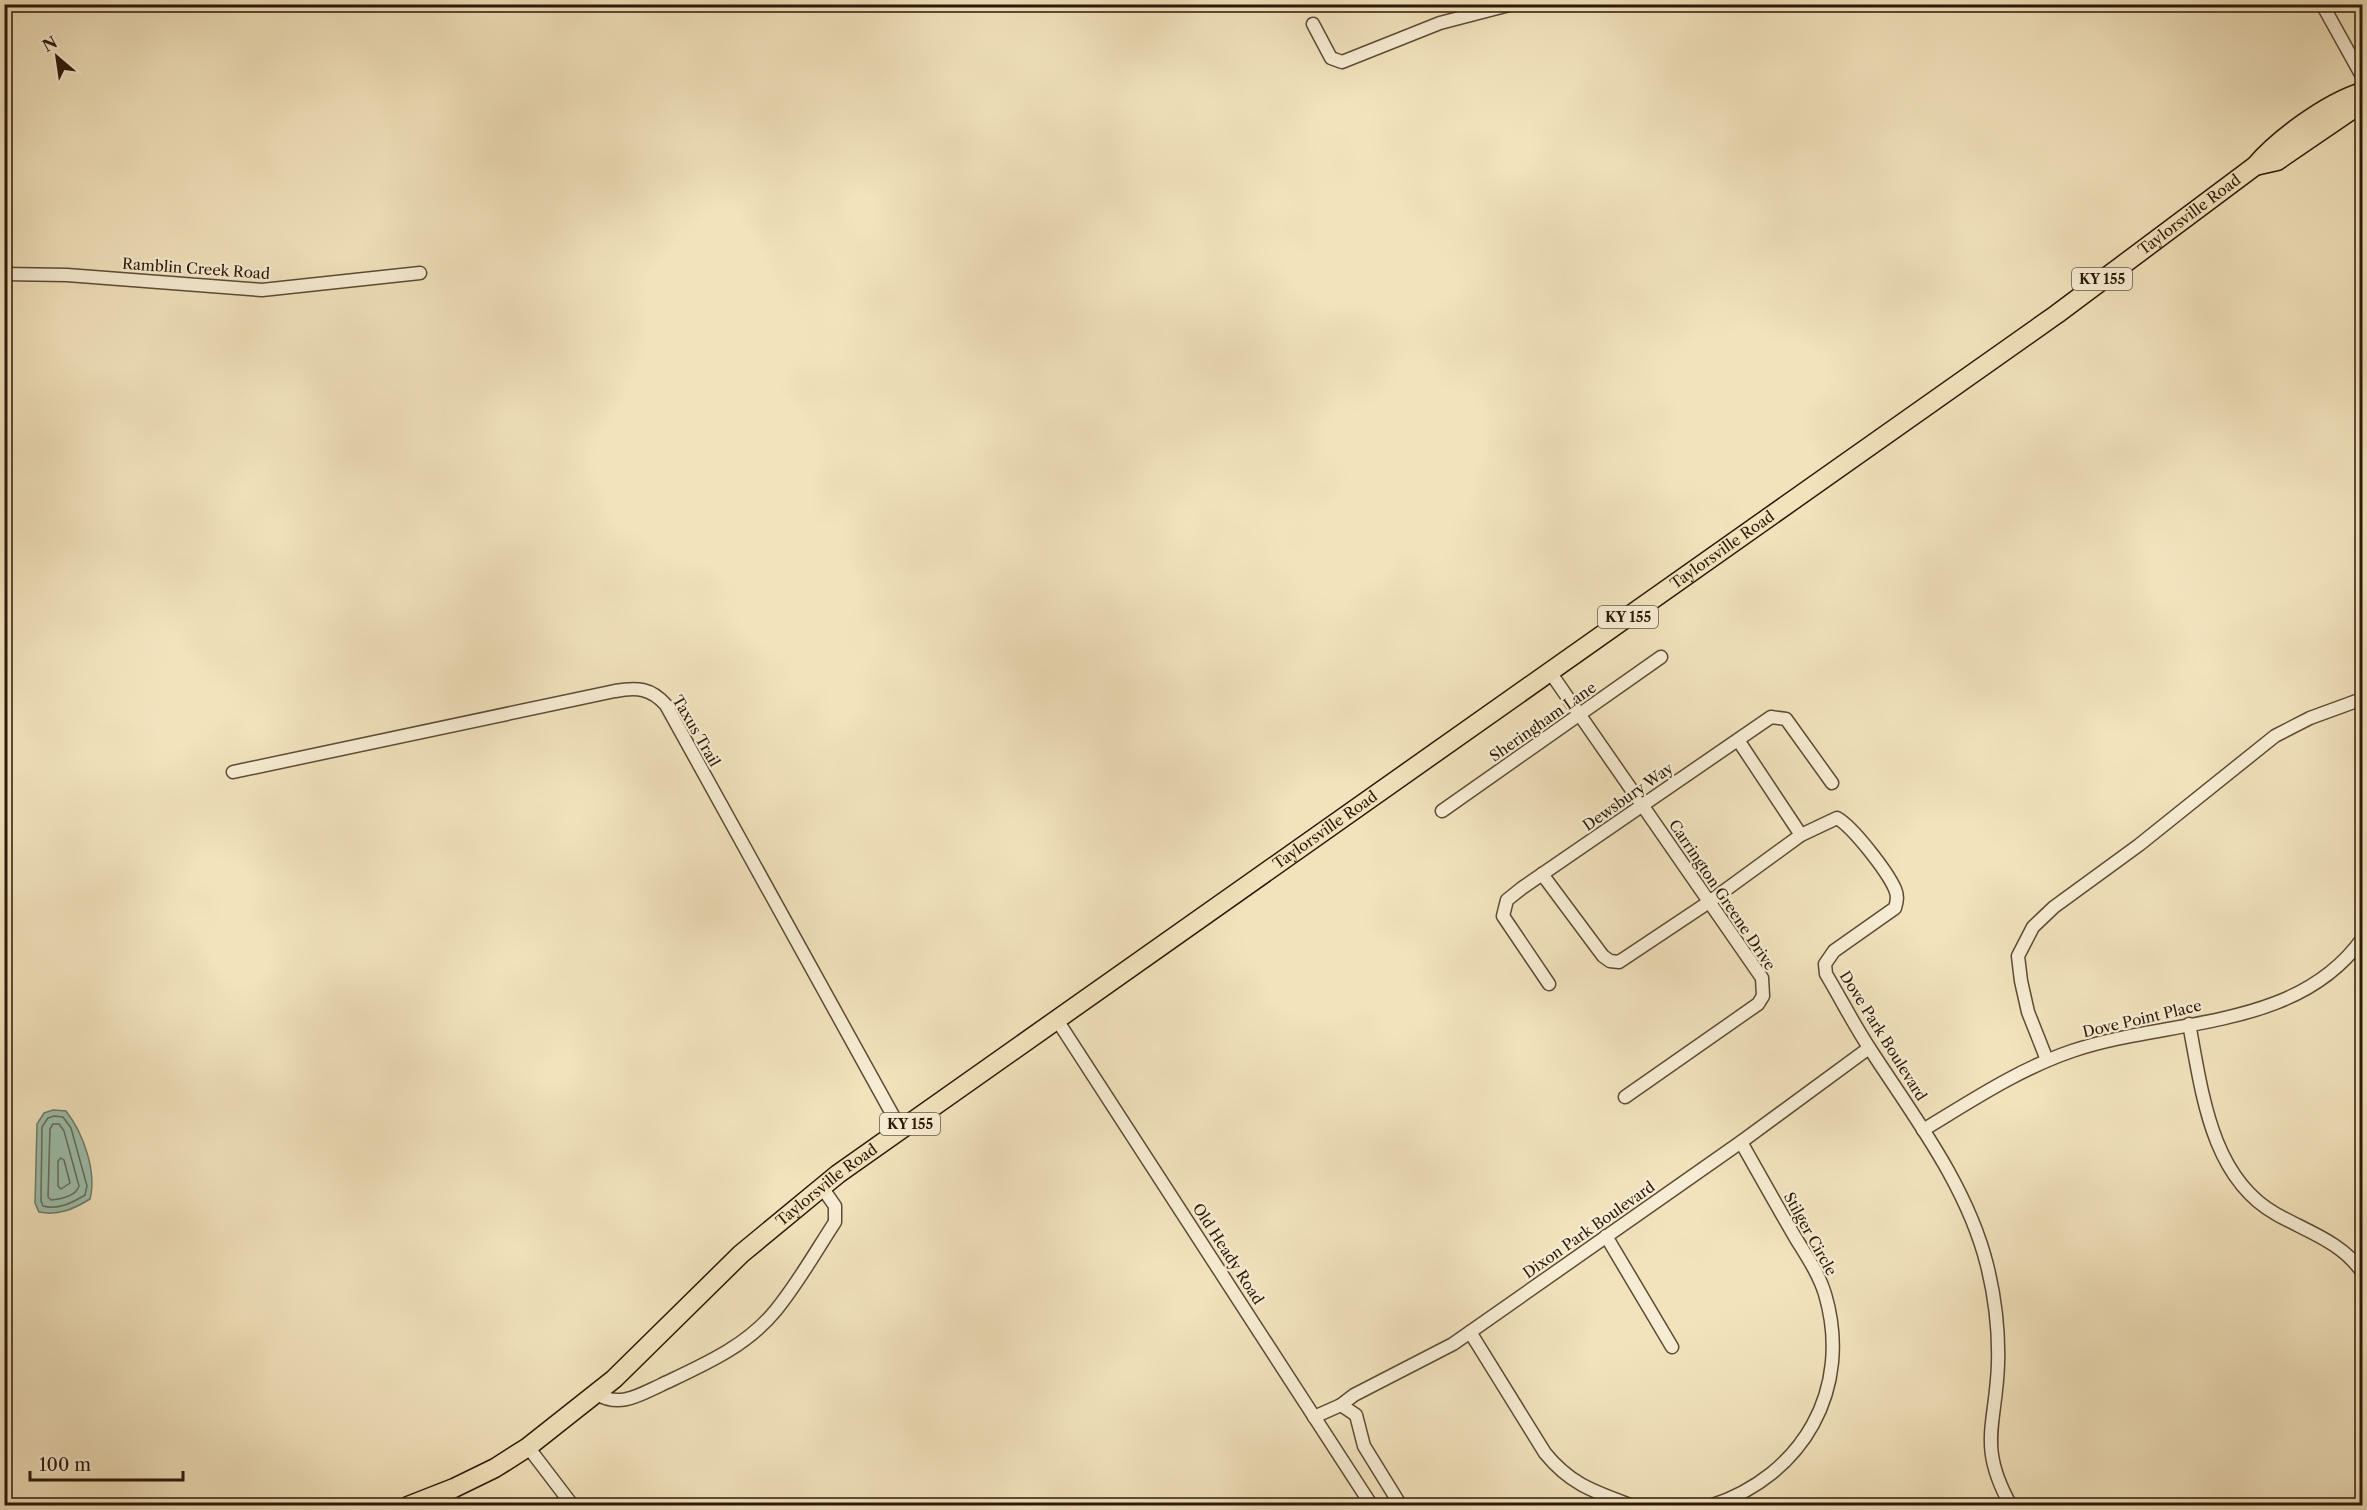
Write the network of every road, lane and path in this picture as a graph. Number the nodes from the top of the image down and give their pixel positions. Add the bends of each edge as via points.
1 (1513, 4) edge
2 (2322, 4) edge
3 (1312, 24) dead end
4 (2362, 76) edge
5 (2362, 92) edge
6 (2362, 98) edge
7 (2255, 166) junction
8 (420, 273) dead end
9 (4, 274) edge
10 (1661, 657) dead end
11 (1550, 672) junction
12 (2362, 699) edge
13 (1579, 714) junction
14 (1738, 740) junction
15 (233, 772) dead end
16 (1832, 783) dead end
17 (1642, 805) junction
18 (1442, 811) dead end
19 (1801, 835) junction
20 (1542, 874) junction
21 (1709, 902) junction
22 (2362, 939) edge
23 (1549, 984) dead end
24 (1057, 1020) junction
25 (2188, 1024) junction
26 (1869, 1048) junction
27 (2047, 1060) junction
28 (1625, 1097) dead end
29 (901, 1130) junction
30 (1923, 1130) junction
31 (1741, 1142) junction
32 (821, 1186) junction
33 (1606, 1236) junction
34 (2362, 1272) edge
35 (1470, 1332) junction
36 (1672, 1347) dead end
37 (597, 1394) junction
38 (1341, 1405) junction
39 (1314, 1417) junction
40 (528, 1447) junction
41 (2008, 1505) edge
42 (408, 1506) edge
43 (573, 1506) edge
44 (1372, 1506) edge
45 (1401, 1506) edge
46 (1633, 1506) edge
47 (1710, 1506) edge

1 - 3 street via 1440,23 1342,62 1331,57
2 - 4 street
5 - 7 main road, Taylorsville Road / KY 155 via 2344,98 2269,149
6 - 7 main road, Taylorsville Road / KY 155 via 2345,115 2277,161
7 - 11 main road, Taylorsville Road / KY 155 via 2057,314
8 - 9 street, Ramblin Creek Road via 262,291 67,275
10 - 13 street, Sheringham Lane
11 - 13 street, Carrington Greene Drive
11 - 24 main road, Taylorsville Road / KY 155
12 - 27 street via 2275,736 2032,927 2018,956 2028,1012
13 - 17 street, Carrington Greene Drive
13 - 18 street, Sheringham Lane
14 - 16 street, Dewsbury Way via 1771,717 1786,718
14 - 17 street, Dewsbury Way
14 - 19 street
15 - 29 street, Taxus Trail via 615,691 636,688 650,692 666,705
17 - 20 street, Dewsbury Way
17 - 21 street, Carrington Greene Drive
19 - 21 street, Dove Park Boulevard
19 - 26 street, Dove Park Boulevard via 1837,818 1847,824 1894,888 1895,908 1834,951 1825,964 1826,974
20 - 21 street, Dove Park Boulevard via 1610,961 1619,962 1632,955
20 - 23 street, Dewsbury Way via 1507,900 1503,916
21 - 28 street, Carrington Greene Drive via 1762,978 1763,996 1751,1010
22 - 25 street, Dove Point Place via 2324,979 2292,997 2265,1008
24 - 29 main road, Taylorsville Road / KY 155
24 - 39 street, Old Heady Road
25 - 27 street, Dove Point Place via 2104,1040
25 - 34 street via 2210,1123 2238,1178 2265,1206 2326,1239 2352,1258
26 - 30 street, Dove Park Boulevard
26 - 31 street, Dixon Park Boulevard
27 - 30 street, Dove Point Place
29 - 32 main road, Taylorsville Road / KY 155
30 - 41 street, Dove Park Boulevard via 1965,1204 1980,1240 1993,1290 1998,1365 1989,1438 1994,1471
31 - 33 street, Dixon Park Boulevard
31 - 47 street, Stilger Circle via 1824,1292 1832,1331 1832,1372 1820,1413 1781,1466 1752,1488
32 - 37 main road, Taylorsville Road / KY 155 via 741,1254
32 - 37 street via 835,1206 835,1222 777,1309 753,1332 713,1361 630,1399 613,1401
33 - 35 street, Dixon Park Boulevard
33 - 36 street
35 - 38 street, Dixon Park Boulevard
35 - 46 street via 1559,1470 1593,1492
37 - 40 main road, Taylorsville Road / KY 155
38 - 39 street, Dixon Park Boulevard
38 - 45 street via 1356,1416 1364,1446
39 - 44 street, Old Heady Road
40 - 42 main road, Taylorsville Road / KY 155 via 495,1468
40 - 43 street

